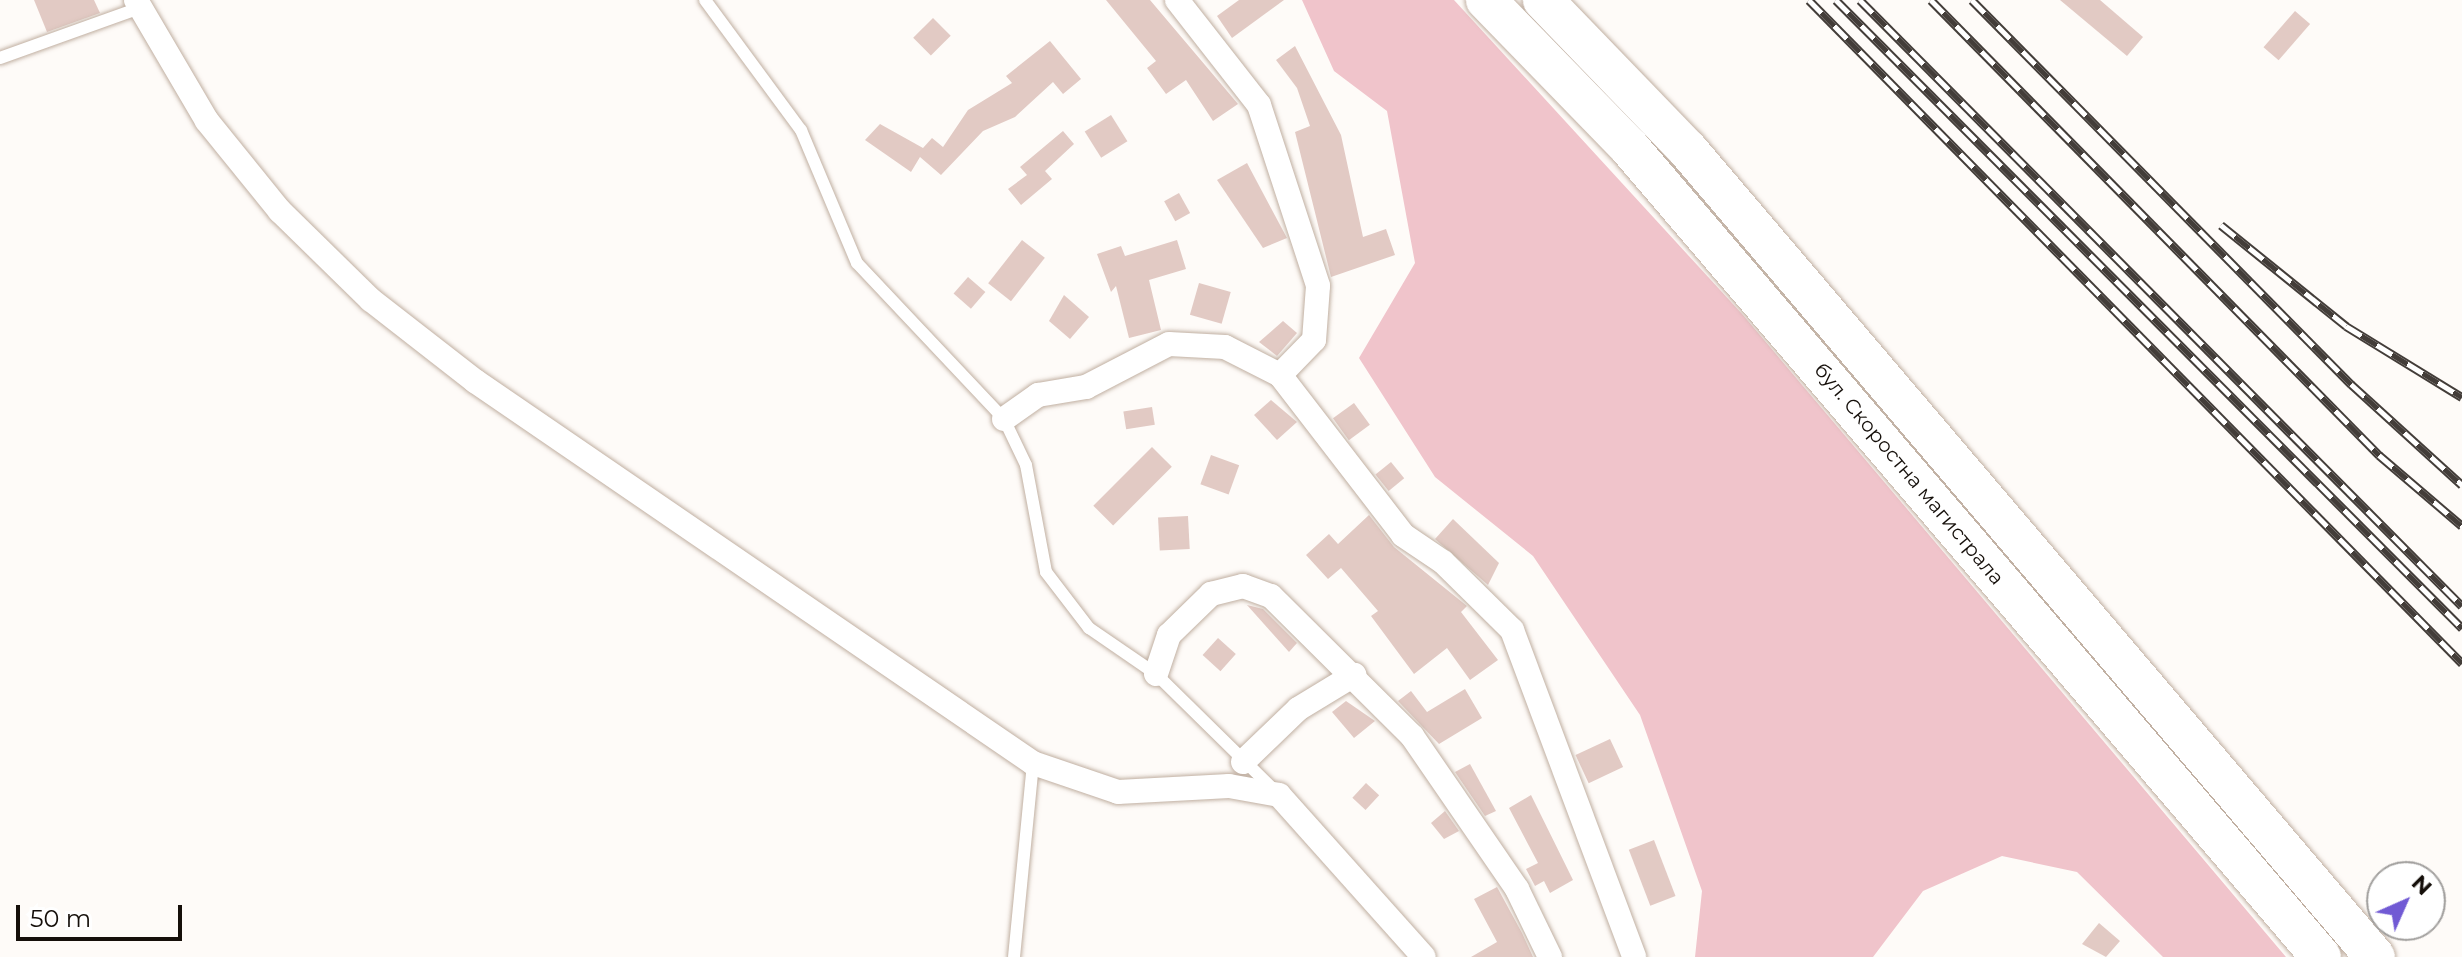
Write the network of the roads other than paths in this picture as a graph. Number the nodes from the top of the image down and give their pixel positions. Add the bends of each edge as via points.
1 (705, 0) edge
2 (1177, 0) edge
3 (1486, 0) edge
4 (1543, 0) edge
5 (138, 4) edge
6 (0, 58) edge
7 (1280, 375) junction
8 (1004, 419) junction
9 (1156, 674) junction
10 (1354, 675) junction
11 (1243, 762) junction
12 (1033, 763) junction
13 (1279, 795) junction
14 (1014, 957) edge
15 (1424, 957) edge
16 (1550, 957) edge
17 (1634, 957) edge
18 (2321, 957) edge
19 (2375, 957) edge

1 - 8 lane via 801,130 857,263
2 - 7 street via 1259,105 1318,286 1314,340
3 - 18 highway, бул. Скоростна магистрала via 1629,147
4 - 19 highway, бул. Скоростна магистрала via 1687,149
5 - 6 lane
5 - 12 street via 207,121 280,211 371,300 475,381
7 - 8 street via 1225,347 1169,344 1086,387 1038,395
7 - 17 street via 1403,535 1443,562 1512,630
8 - 9 lane via 1026,465 1046,572 1089,628
9 - 10 street via 1169,635 1188,611 1211,594 1243,586 1271,596
9 - 11 lane
10 - 11 street via 1298,709
10 - 16 street via 1460,801
11 - 13 lane
12 - 13 street via 1118,792 1229,786
12 - 14 lane
13 - 15 street

